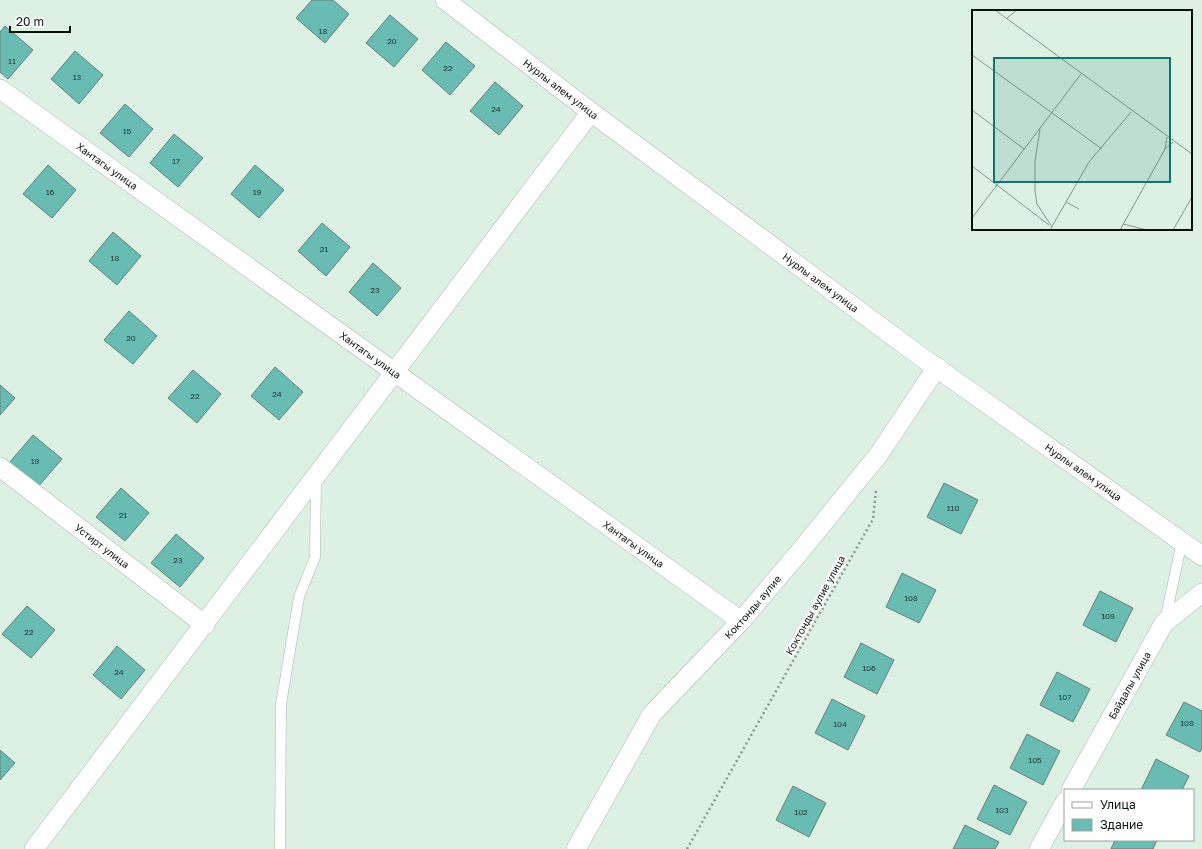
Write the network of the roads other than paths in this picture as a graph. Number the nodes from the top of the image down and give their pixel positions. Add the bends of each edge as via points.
1 (445, 0) edge
2 (0, 89) edge
3 (591, 112) junction
4 (936, 367) junction
5 (395, 373) junction
6 (0, 467) edge
7 (316, 478) junction
8 (1182, 541) junction
9 (1202, 556) edge
10 (1202, 593) edge
11 (741, 621) junction
12 (1164, 623) junction
13 (205, 625) junction
14 (1072, 789) edge
15 (1064, 804) edge
16 (34, 849) edge
17 (280, 849) edge
18 (576, 849) edge
19 (1039, 849) edge

1 - 3 street, Нурлы алем улица
2 - 5 street, Хантагы улица
3 - 4 street, Нурлы алем улица
3 - 5 street
4 - 8 street, Нурлы алем улица
4 - 11 street, Коктонды аулие via 879,454
5 - 7 street
5 - 11 street, Хантагы улица
6 - 13 street, Устирт улица
7 - 13 street
7 - 17 lane via 315,556 299,597 281,704
8 - 9 street, Нурлы алем улица
8 - 12 lane
10 - 12 street, Байдалы улица
11 - 18 street, Коктонды аулие via 652,714
12 - 14 street, Байдалы улица
13 - 16 street
15 - 19 street

